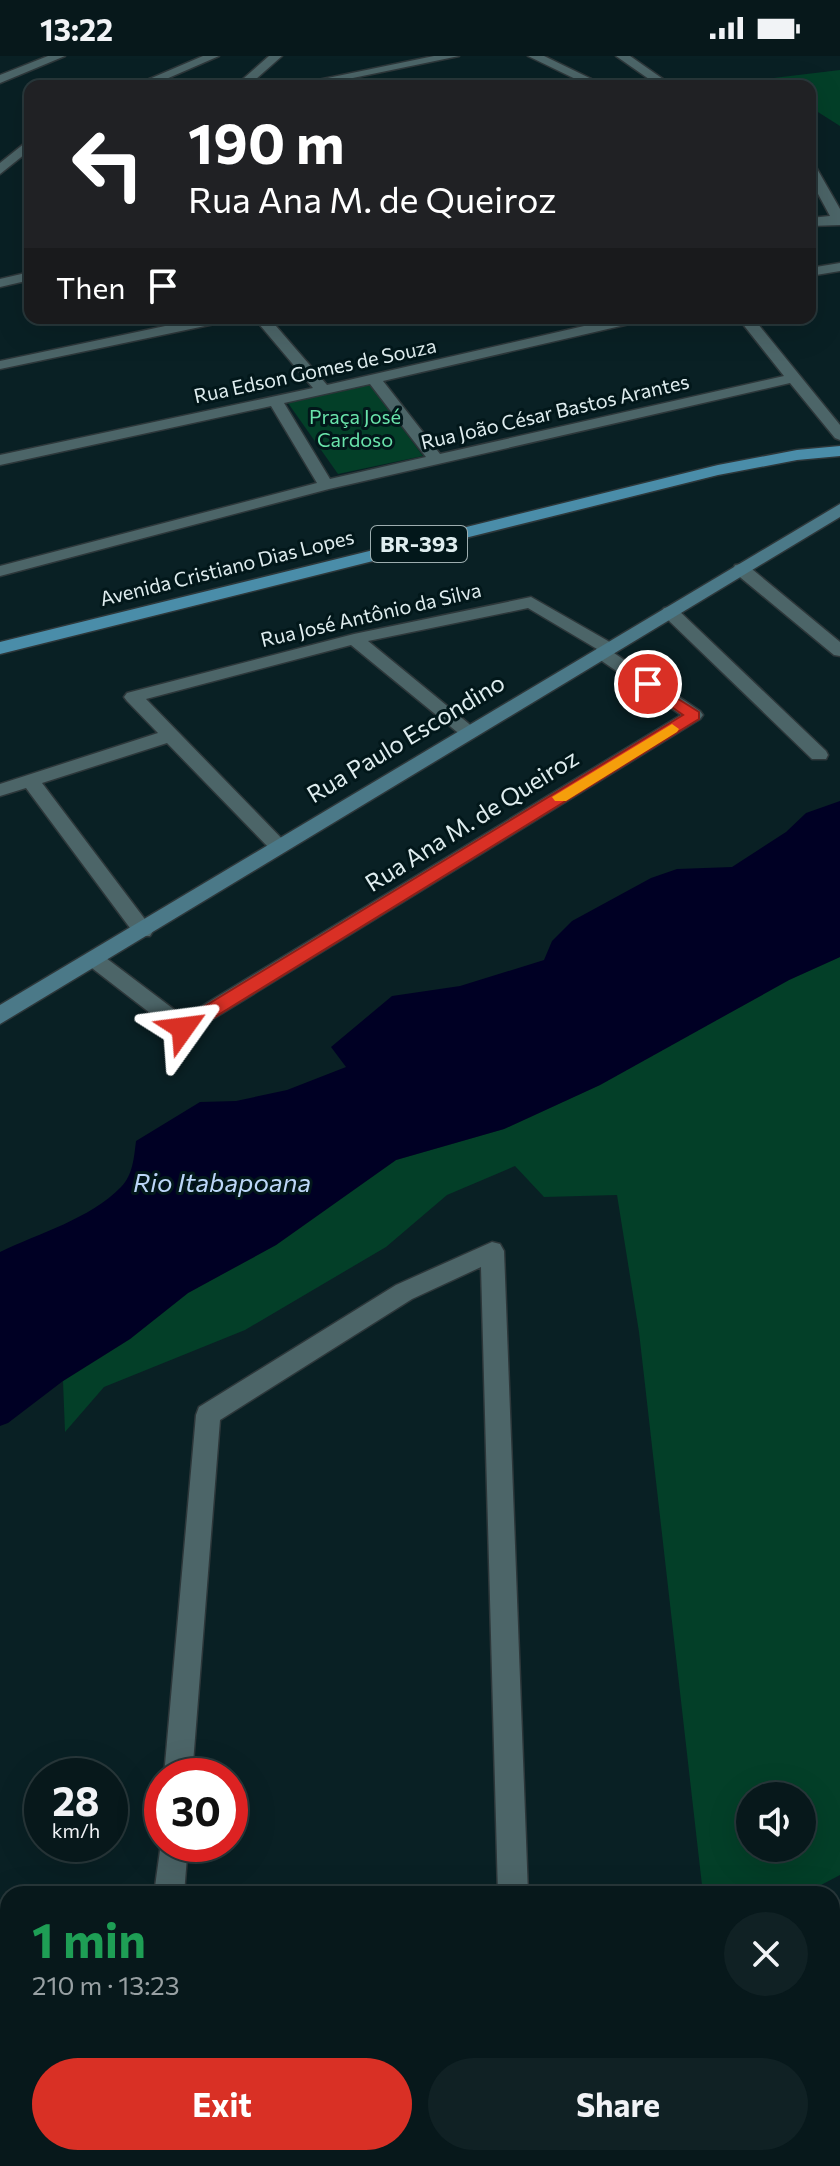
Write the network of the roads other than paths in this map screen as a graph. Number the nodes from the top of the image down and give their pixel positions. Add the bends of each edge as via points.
1 (59, 56) edge
2 (213, 56) edge
3 (276, 56) edge
4 (453, 56) edge
5 (534, 56) edge
6 (622, 56) edge
7 (0, 79) edge
8 (154, 80) edge
9 (248, 80) edge
10 (327, 80) edge
11 (587, 80) edge
12 (658, 80) edge
13 (21, 146) edge
14 (0, 170) edge
15 (816, 181) edge
16 (839, 220) edge
17 (816, 222) edge
18 (840, 267) edge
19 (816, 271) edge
20 (24, 277) edge
21 (0, 283) edge
22 (195, 324) edge
23 (266, 324) edge
24 (612, 324) edge
25 (750, 324) edge
26 (0, 365) edge
27 (793, 378) junction
28 (374, 379) junction
29 (323, 390) junction
30 (275, 401) junction
31 (840, 435) edge
32 (840, 451) edge
33 (0, 460) edge
34 (436, 460) junction
35 (326, 485) junction
36 (840, 509) edge
37 (741, 569) junction
38 (0, 571) edge
39 (670, 612) junction
40 (354, 639) junction
41 (0, 648) edge
42 (606, 651) junction
43 (840, 651) edge
44 (468, 732) junction
45 (168, 736) junction
46 (819, 755) dead end
47 (30, 781) junction
48 (0, 790) edge
49 (279, 846) junction
50 (143, 931) junction
51 (95, 960) junction
52 (0, 1016) edge
53 (179, 1758) edge
54 (172, 1862) edge
55 (170, 1886) edge
56 (513, 1886) edge

1 - 7 street
2 - 8 street
3 - 9 street
4 - 10 street
5 - 11 street
6 - 12 street
13 - 14 street
15 - 16 street
16 - 17 street
18 - 19 street
20 - 21 street
22 - 26 street
23 - 29 street
24 - 28 street, Rua Edson Gomes de Souza
25 - 27 street
27 - 31 street
27 - 34 street, Rua João César Bastos Arantes
28 - 29 street, Rua Edson Gomes de Souza
28 - 34 street
29 - 30 street, Rua Edson Gomes de Souza
30 - 33 street, Rua Edson Gomes de Souza
30 - 35 street
32 - 41 main road, Avenida Cristiano Dias Lopes / BR-393 via 718,470
34 - 35 street, Rua João César Bastos Arantes
35 - 38 street, Rua João César Bastos Arantes
36 - 37 main road, Rua Paulo Escondino
37 - 39 main road, Rua Paulo Escondino
37 - 43 street
39 - 42 main road, Rua Paulo Escondino
39 - 46 street
40 - 42 street, Rua José Antônio da Silva via 531,602
40 - 44 street
40 - 45 street, Rua José Antônio da Silva via 133,697
42 - 44 main road, Rua Paulo Escondino
42 - 51 street, Rua Ana M. de Queiroz via 694,715 183,1028
44 - 49 main road, Rua Paulo Escondino
45 - 47 street
45 - 49 street
47 - 48 street
47 - 50 street
49 - 50 main road, Rua Paulo Escondino
50 - 51 main road, Rua Paulo Escondino
51 - 52 main road, Rua Paulo Escondino
53 - 56 street via 208,1415 404,1292 492,1251
54 - 55 street

